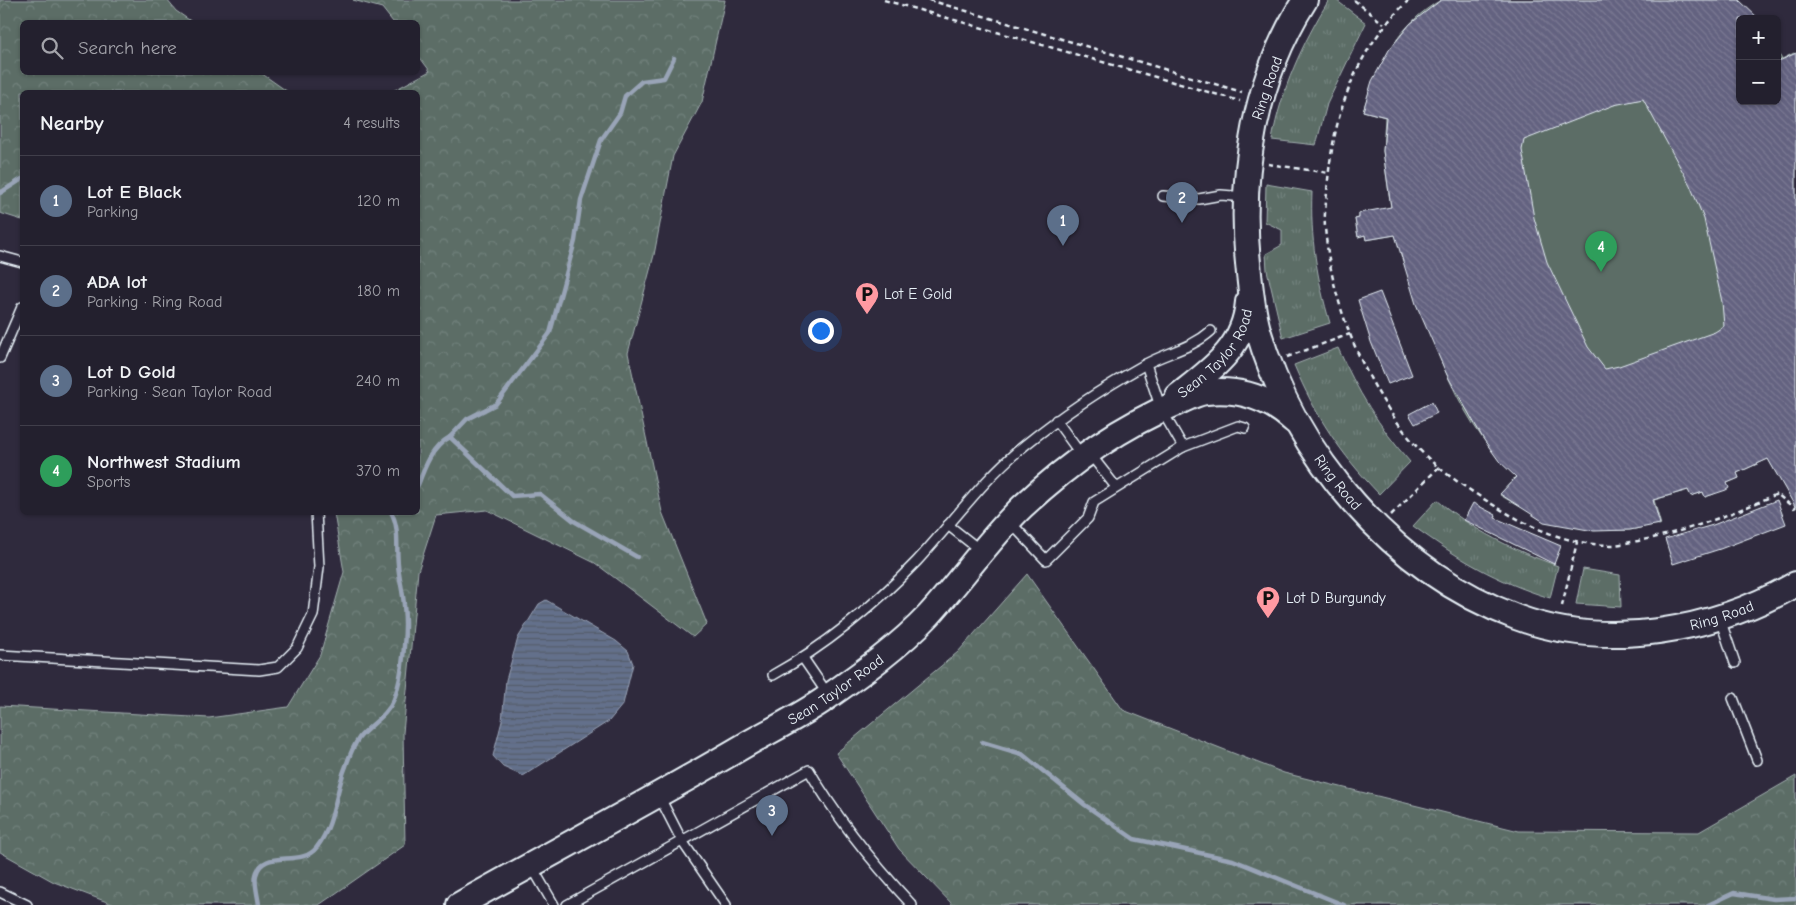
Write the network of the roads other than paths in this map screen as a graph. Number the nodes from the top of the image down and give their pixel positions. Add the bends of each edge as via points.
1 (1305, 0) edge
2 (1163, 196) dead end
3 (1245, 196) junction
4 (0, 256) edge
5 (20, 261) edge
6 (1250, 287) junction
7 (20, 312) edge
8 (1211, 331) dead end
9 (0, 358) edge
10 (1146, 364) junction
11 (1161, 409) junction
12 (1056, 420) junction
13 (1298, 426) junction
14 (1245, 428) dead end
15 (1183, 447) junction
16 (1085, 454) junction
17 (1116, 487) junction
18 (316, 515) edge
19 (1009, 521) junction
20 (948, 525) junction
21 (981, 551) junction
22 (1796, 584) edge
23 (1720, 618) junction
24 (0, 655) edge
25 (803, 658) junction
26 (1735, 663) dead end
27 (773, 675) dead end
28 (829, 696) junction
29 (1733, 698) dead end
30 (1757, 760) dead end
31 (659, 796) junction
32 (682, 841) junction
33 (530, 865) junction
34 (0, 892) edge
35 (27, 905) edge
36 (458, 905) edge
37 (554, 905) edge
38 (568, 905) edge
39 (726, 905) edge
40 (912, 905) edge

1 - 3 main road, Ring Road via 1265,85 1254,121
2 - 3 lane
3 - 6 main road, Ring Road via 1244,228
4 - 5 lane
6 - 11 main road, Sean Taylor Road via 1246,324 1237,341 1206,374
6 - 13 main road, Ring Road via 1258,328 1270,363
7 - 9 lane
8 - 10 lane via 1198,343
10 - 11 lane
10 - 12 lane
11 - 13 main road, Sean Taylor Road via 1204,392 1254,394
11 - 15 lane
11 - 16 main road, Sean Taylor Road via 1121,429
12 - 16 lane
12 - 20 lane via 993,472
13 - 23 main road, Ring Road via 1322,462 1380,531 1410,556 1466,593 1517,617 1567,629 1612,634 1660,631
14 - 15 lane via 1238,426
15 - 17 lane
16 - 17 lane
16 - 19 main road, Sean Taylor Road
17 - 19 lane via 1094,502 1088,518 1046,560
18 - 24 lane via 319,567 313,615 298,648 278,667 259,670
19 - 21 main road, Sean Taylor Road
20 - 21 lane
20 - 25 lane via 918,560 863,613
21 - 28 main road, Sean Taylor Road via 929,614 895,646
22 - 23 main road, Ring Road via 1776,596
23 - 26 lane
25 - 27 lane
25 - 28 lane
28 - 31 main road, Sean Taylor Road
29 - 30 lane
31 - 32 lane
31 - 33 main road, Sean Taylor Road
32 - 38 lane
32 - 39 lane
32 - 40 lane via 808,770 851,834
33 - 36 main road, Sean Taylor Road
33 - 37 lane
34 - 35 lane

